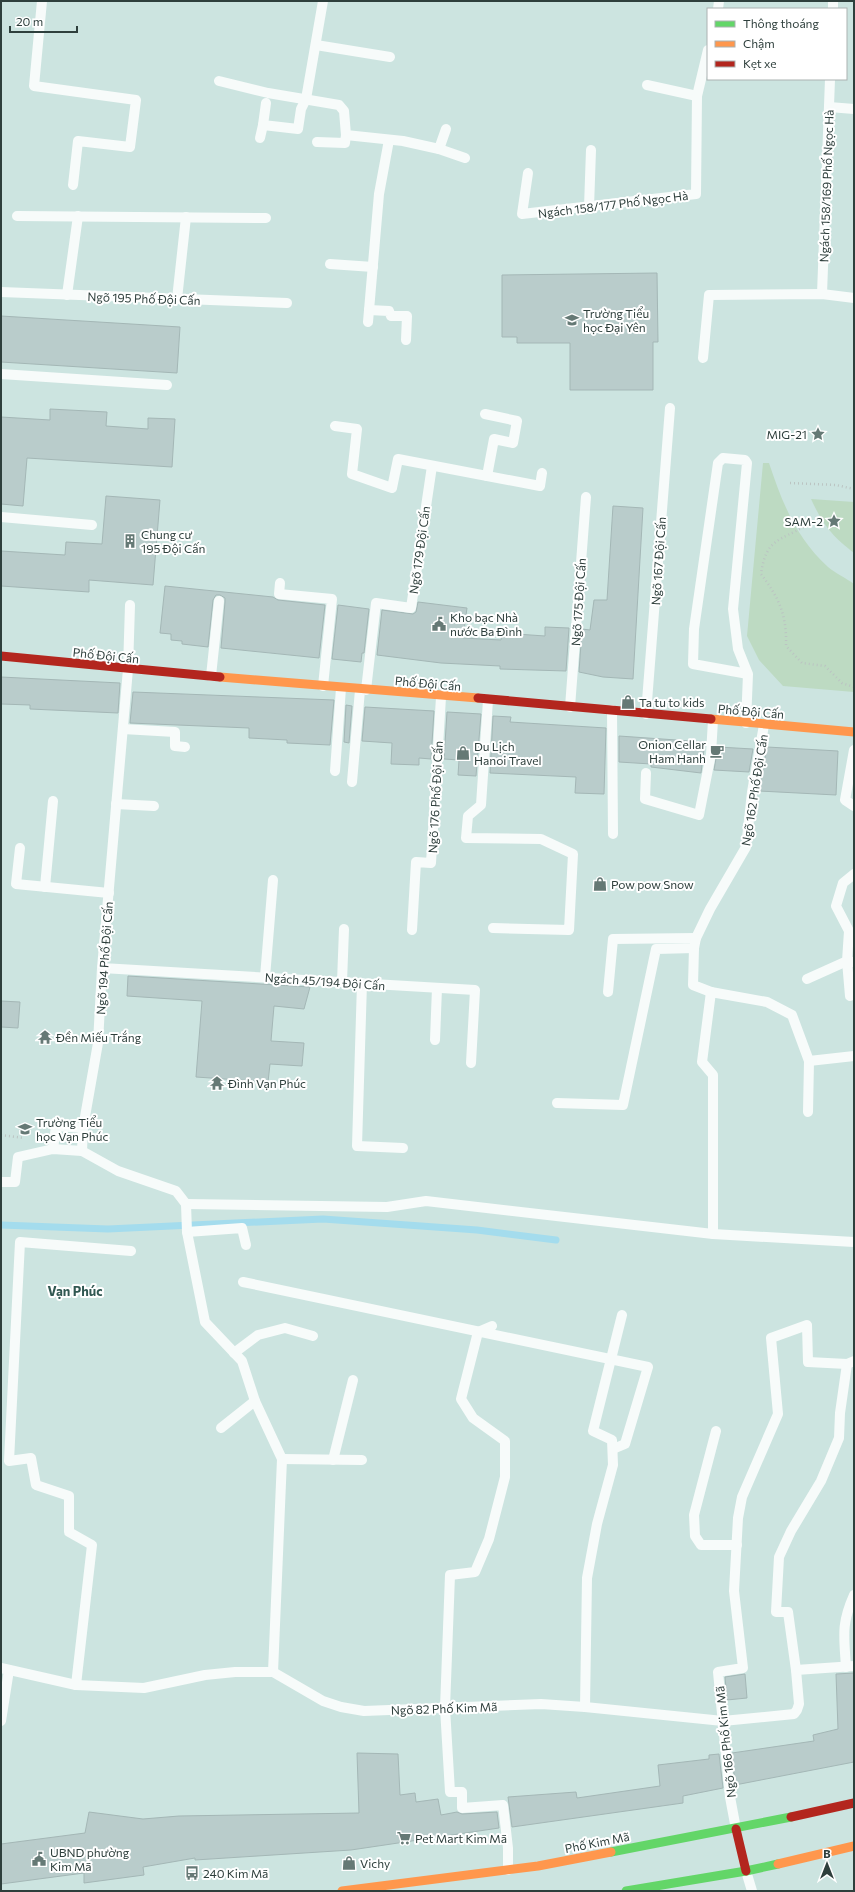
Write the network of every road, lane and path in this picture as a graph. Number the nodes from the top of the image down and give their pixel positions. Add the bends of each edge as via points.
1 (42, 1) edge
2 (323, 1) edge
3 (316, 45) junction
4 (707, 54) edge
5 (390, 57) dead end
6 (830, 80) edge
7 (219, 81) dead end
8 (648, 85) dead end
9 (697, 96) junction
10 (306, 99) junction
11 (266, 104) dead end
12 (829, 107) junction
13 (854, 109) edge
14 (263, 125) junction
15 (446, 129) dead end
16 (346, 135) junction
17 (260, 138) dead end
18 (389, 140) junction
19 (317, 142) dead end
20 (439, 149) junction
21 (591, 150) dead end
22 (464, 158) dead end
23 (528, 173) dead end
24 (73, 185) dead end
25 (589, 207) junction
26 (17, 216) dead end
27 (78, 216) junction
28 (186, 217) junction
29 (266, 218) dead end
30 (330, 264) dead end
31 (373, 267) junction
32 (1, 292) edge
33 (822, 294) junction
34 (67, 295) junction
35 (854, 298) edge
36 (177, 299) junction
37 (287, 303) dead end
38 (369, 310) junction
39 (368, 322) dead end
40 (406, 340) dead end
41 (703, 358) dead end
42 (1, 374) edge
43 (167, 385) dead end
44 (670, 408) dead end
45 (485, 414) dead end
46 (335, 426) dead end
47 (432, 466) junction
48 (542, 473) dead end
49 (487, 476) junction
50 (790, 483) dead end
51 (854, 489) edge
52 (586, 497) dead end
53 (1, 517) edge
54 (92, 525) dead end
55 (807, 525) dead end
56 (280, 584) dead end
57 (219, 601) dead end
58 (130, 605) dead end
59 (1, 656) edge
60 (128, 669) junction
61 (748, 674) junction
62 (211, 676) junction
63 (323, 686) junction
64 (854, 687) edge
65 (341, 688) junction
66 (363, 690) junction
67 (441, 697) junction
68 (488, 700) junction
69 (570, 707) junction
70 (612, 710) junction
71 (646, 714) junction
72 (713, 720) junction
73 (746, 724) junction
74 (764, 725) junction
75 (123, 729) junction
76 (854, 732) edge
77 (185, 746) dead end
78 (854, 750) edge
79 (335, 771) dead end
80 (646, 773) dead end
81 (352, 782) dead end
82 (53, 800) dead end
83 (116, 804) junction
84 (154, 806) dead end
85 (854, 806) edge
86 (613, 834) dead end
87 (20, 848) dead end
88 (854, 874) edge
89 (272, 880) dead end
90 (45, 887) junction
91 (109, 893) junction
92 (493, 928) dead end
93 (344, 929) dead end
94 (412, 930) dead end
95 (695, 943) junction
96 (851, 962) edge
97 (102, 968) junction
98 (265, 977) junction
99 (807, 979) dead end
100 (342, 982) junction
101 (362, 983) junction
102 (437, 988) junction
103 (608, 992) dead end
104 (711, 992) junction
105 (850, 996) dead end
106 (435, 1040) dead end
107 (854, 1056) edge
108 (809, 1061) junction
109 (471, 1064) dead end
110 (556, 1103) dead end
111 (808, 1112) dead end
112 (83, 1128) junction
113 (53, 1148) junction
114 (403, 1148) dead end
115 (82, 1151) junction
116 (1, 1182) edge
117 (186, 1204) junction
118 (187, 1232) junction
119 (713, 1234) junction
120 (854, 1242) edge
121 (246, 1245) dead end
122 (131, 1251) dead end
123 (243, 1282) dead end
124 (622, 1315) dead end
125 (492, 1326) dead end
126 (478, 1332) junction
127 (314, 1336) dead end
128 (234, 1353) junction
129 (611, 1360) junction
130 (851, 1363) edge
131 (353, 1380) dead end
132 (255, 1401) junction
133 (221, 1428) dead end
134 (716, 1431) dead end
135 (613, 1449) junction
136 (282, 1460) junction
137 (333, 1460) junction
138 (362, 1460) dead end
139 (737, 1544) junction
140 (854, 1595) edge
141 (850, 1667) edge
142 (5, 1669) edge
143 (796, 1670) junction
144 (273, 1672) junction
145 (76, 1685) junction
146 (585, 1706) junction
147 (445, 1708) junction
148 (1, 1721) edge
149 (724, 1721) junction
150 (854, 1803) edge
151 (736, 1828) junction
152 (854, 1846) edge
153 (508, 1870) junction
154 (746, 1871) junction
155 (664, 1888) edge
156 (342, 1891) edge
157 (626, 1891) edge
158 (752, 1891) edge

1 - 24 lane via 34,86 136,100 130,147 78,141
2 - 3 lane
3 - 5 lane
3 - 10 lane
4 - 9 lane, Ngách 158/177 Phố Ngọc Hà
6 - 12 lane, Ngách 158/169 Phố Ngọc Hà
7 - 10 lane
8 - 9 lane
9 - 25 lane, Ngách 158/177 Phố Ngọc Hà via 696,194
10 - 14 lane via 301,109 298,129
10 - 16 lane via 339,105 344,110
11 - 14 lane
12 - 13 lane
12 - 33 lane, Ngách 158/169 Phố Ngọc Hà
14 - 17 lane
15 - 20 lane
16 - 18 lane
16 - 19 lane via 345,143
18 - 20 lane
18 - 31 lane via 379,194
20 - 22 lane
21 - 25 lane
23 - 25 lane, Ngách 158/177 Phố Ngọc Hà via 522,214
26 - 27 lane
27 - 28 lane
27 - 34 lane
28 - 29 lane
28 - 36 lane
30 - 31 lane
31 - 38 lane
32 - 34 lane, Ngõ 195 Phố Đội Cấn
33 - 35 lane
33 - 41 lane via 709,295
34 - 36 lane, Ngõ 195 Phố Đội Cấn
36 - 37 lane, Ngõ 195 Phố Đội Cấn
38 - 39 lane
38 - 40 lane via 389,311 391,316 406,316
42 - 43 lane
44 - 71 lane, Ngõ 167 Đội Cấn
45 - 49 lane via 517,421 513,443 494,439
46 - 47 lane via 357,429 352,474 392,488 398,459
47 - 49 lane
47 - 66 lane, Ngõ 179 Đội Cấn via 411,608 376,603
48 - 49 lane via 540,486
50 - 51 path
52 - 69 lane, Ngõ 175 Đội Cấn
53 - 54 lane
55 - 64 path via 773,542 763,557 761,574 773,590 784,614 787,627 786,646 802,663 825,666 842,683
56 - 63 lane via 279,594 332,599
57 - 62 lane
58 - 60 lane, Ngõ 194 Phố Đội Cấn
59 - 60 street, Phố Đội Cấn
60 - 62 street, Phố Đội Cấn
60 - 75 lane, Ngõ 194 Phố Đội Cấn
61 - 61 lane via 693,664 694,629 718,463 723,458 745,460 747,463 733,609 738,649
61 - 73 lane
62 - 63 street, Phố Đội Cấn
63 - 65 street, Phố Đội Cấn
65 - 66 street, Phố Đội Cấn
65 - 79 lane
66 - 67 street, Phố Đội Cấn
66 - 81 lane
67 - 68 street, Phố Đội Cấn
67 - 94 lane, Ngõ 176 Phố Đội Cấn via 431,863 416,862
68 - 69 street, Phố Đội Cấn
68 - 92 lane via 481,805 468,816 466,838 541,839 573,854 569,930
69 - 70 street, Phố Đội Cấn
70 - 71 street, Phố Đội Cấn
70 - 86 lane
71 - 72 street, Phố Đội Cấn
72 - 73 street, Phố Đội Cấn
72 - 80 lane via 711,754 699,815 645,799
73 - 74 street, Phố Đội Cấn
74 - 76 street, Phố Đội Cấn
74 - 95 lane, Ngõ 162 Phố Đội Cấn via 752,792 746,847 710,908
75 - 77 lane via 175,732 175,746
75 - 83 lane, Ngõ 194 Phố Đội Cấn
78 - 85 lane via 845,800
82 - 90 lane
83 - 84 lane
83 - 91 lane, Ngõ 194 Phố Đội Cấn
87 - 90 lane via 16,884
88 - 96 lane via 843,883 836,906 849,931
89 - 98 lane
90 - 91 lane
91 - 97 lane, Ngõ 194 Phố Đội Cấn
93 - 100 lane
95 - 103 lane via 613,939
95 - 104 lane via 693,985
95 - 110 lane via 656,949 623,1105
96 - 99 lane
96 - 105 lane
97 - 98 lane, Ngách 45/194 Đội Cấn
97 - 112 lane, Ngõ 194 Phố Đội Cấn via 98,1044
98 - 100 lane, Ngách 45/194 Đội Cấn
100 - 101 lane, Ngách 45/194 Đội Cấn
101 - 102 lane, Ngách 45/194 Đội Cấn
101 - 114 lane via 356,1146
102 - 106 lane
102 - 109 lane, Ngách 45/194 Đội Cấn via 475,990
104 - 108 lane via 767,1002 792,1015
104 - 119 lane via 702,1062 713,1075
107 - 108 lane
108 - 111 lane
112 - 113 lane via 56,1126
112 - 115 lane, Ngõ 194 Phố Đội Cấn
113 - 115 lane
113 - 116 lane via 18,1157 15,1182
115 - 117 lane via 118,1171 176,1191
117 - 118 lane
117 - 119 lane via 387,1207 432,1202
118 - 121 lane via 242,1228
118 - 128 lane via 205,1322
119 - 120 lane
122 - 145 lane via 20,1242 9,1461 31,1458 36,1485 69,1496 69,1532 92,1545
123 - 126 lane
124 - 129 lane
125 - 126 lane
126 - 129 lane
126 - 147 lane via 461,1399 473,1418 505,1441 505,1477 489,1539 475,1572 450,1575
127 - 128 lane via 285,1328 258,1334
128 - 132 lane via 242,1362
129 - 135 lane via 593,1431 612,1440
129 - 135 lane via 648,1367 625,1444
130 - 139 lane, Ngõ 166 Phố Kim Mã via 808,1362 807,1325 771,1338 778,1414 742,1497
130 - 143 lane via 840,1413 839,1438 821,1481 791,1531 779,1557 776,1612 788,1612
131 - 137 lane
132 - 133 lane
132 - 136 lane
134 - 139 lane via 694,1515 695,1536 701,1544
135 - 146 lane via 613,1465 587,1578
136 - 137 lane
136 - 144 lane
137 - 138 lane
139 - 149 lane, Ngõ 166 Phố Kim Mã via 734,1591 743,1668 718,1672
140 - 141 lane via 845,1614 844,1631
141 - 143 lane
142 - 145 lane
142 - 148 lane
143 - 149 lane, Ngõ 82 Phố Kim Mã via 799,1704 794,1714
144 - 145 lane via 205,1675 144,1688
144 - 147 lane, Ngõ 82 Phố Kim Mã via 323,1701 364,1711
146 - 147 lane, Ngõ 82 Phố Kim Mã via 541,1704
146 - 149 lane, Ngõ 82 Phố Kim Mã
147 - 153 lane via 450,1792 462,1792 462,1808 503,1805
149 - 151 lane, Ngõ 166 Phố Kim Mã via 730,1797
150 - 151 street, Phố Kim Mã
151 - 153 street, Phố Kim Mã
151 - 154 street
152 - 154 street
153 - 156 street, Phố Kim Mã
154 - 155 street
154 - 158 lane
155 - 157 street

